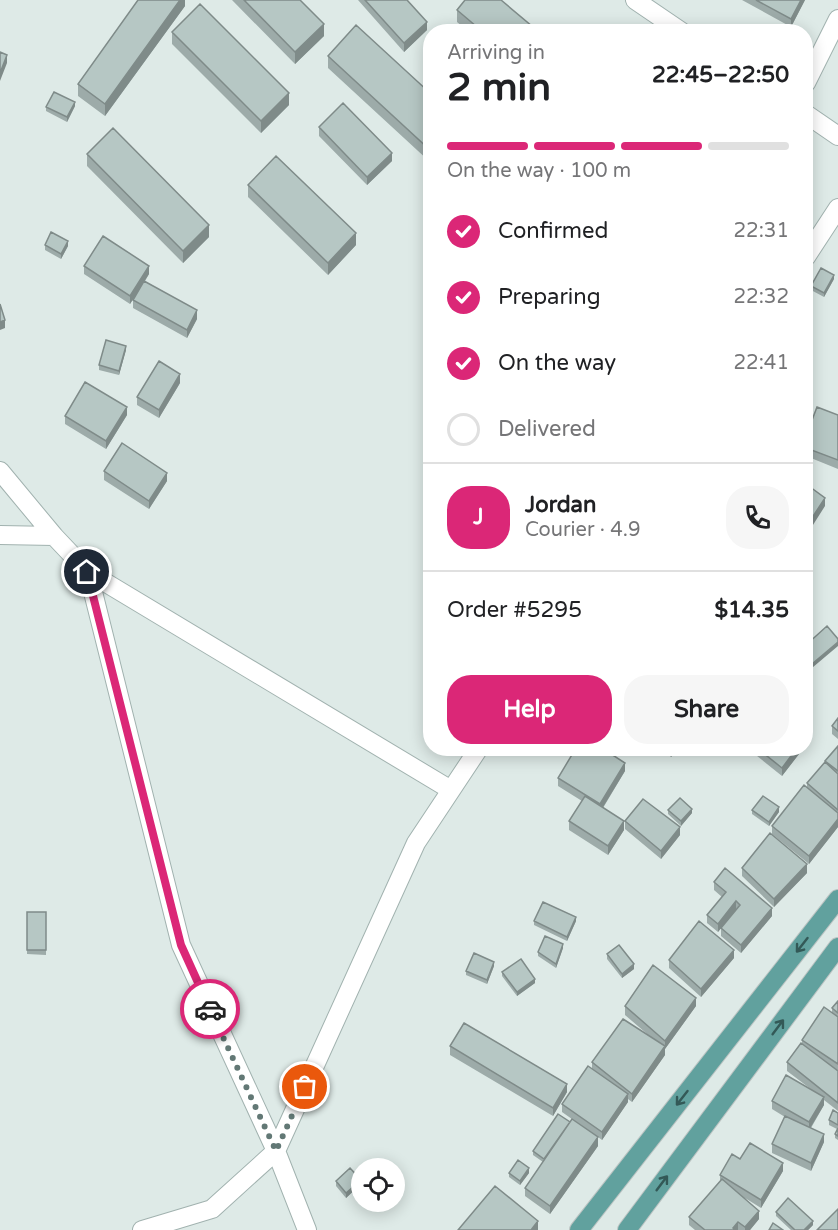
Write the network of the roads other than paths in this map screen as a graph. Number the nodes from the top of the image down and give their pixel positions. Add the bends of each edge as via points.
1 (635, 0) edge
2 (838, 19) edge
3 (670, 24) edge
4 (813, 69) edge
5 (813, 119) edge
6 (838, 136) edge
7 (838, 208) edge
8 (813, 246) edge
9 (0, 471) edge
10 (0, 535) edge
11 (54, 536) junction
12 (87, 572) junction
13 (473, 756) edge
14 (451, 790) junction
15 (838, 898) edge
16 (838, 947) edge
17 (276, 1151) junction
18 (142, 1230) edge
19 (308, 1230) edge
20 (579, 1230) edge
21 (627, 1230) edge

1 - 3 street
2 - 4 street
5 - 6 street
7 - 8 street
9 - 11 street
10 - 11 street
11 - 12 street
12 - 14 street
12 - 17 street via 181,945
13 - 14 street
14 - 17 street via 416,843
15 -> 20 main road
21 -> 16 main road
17 - 18 street via 212,1209
17 - 19 street

